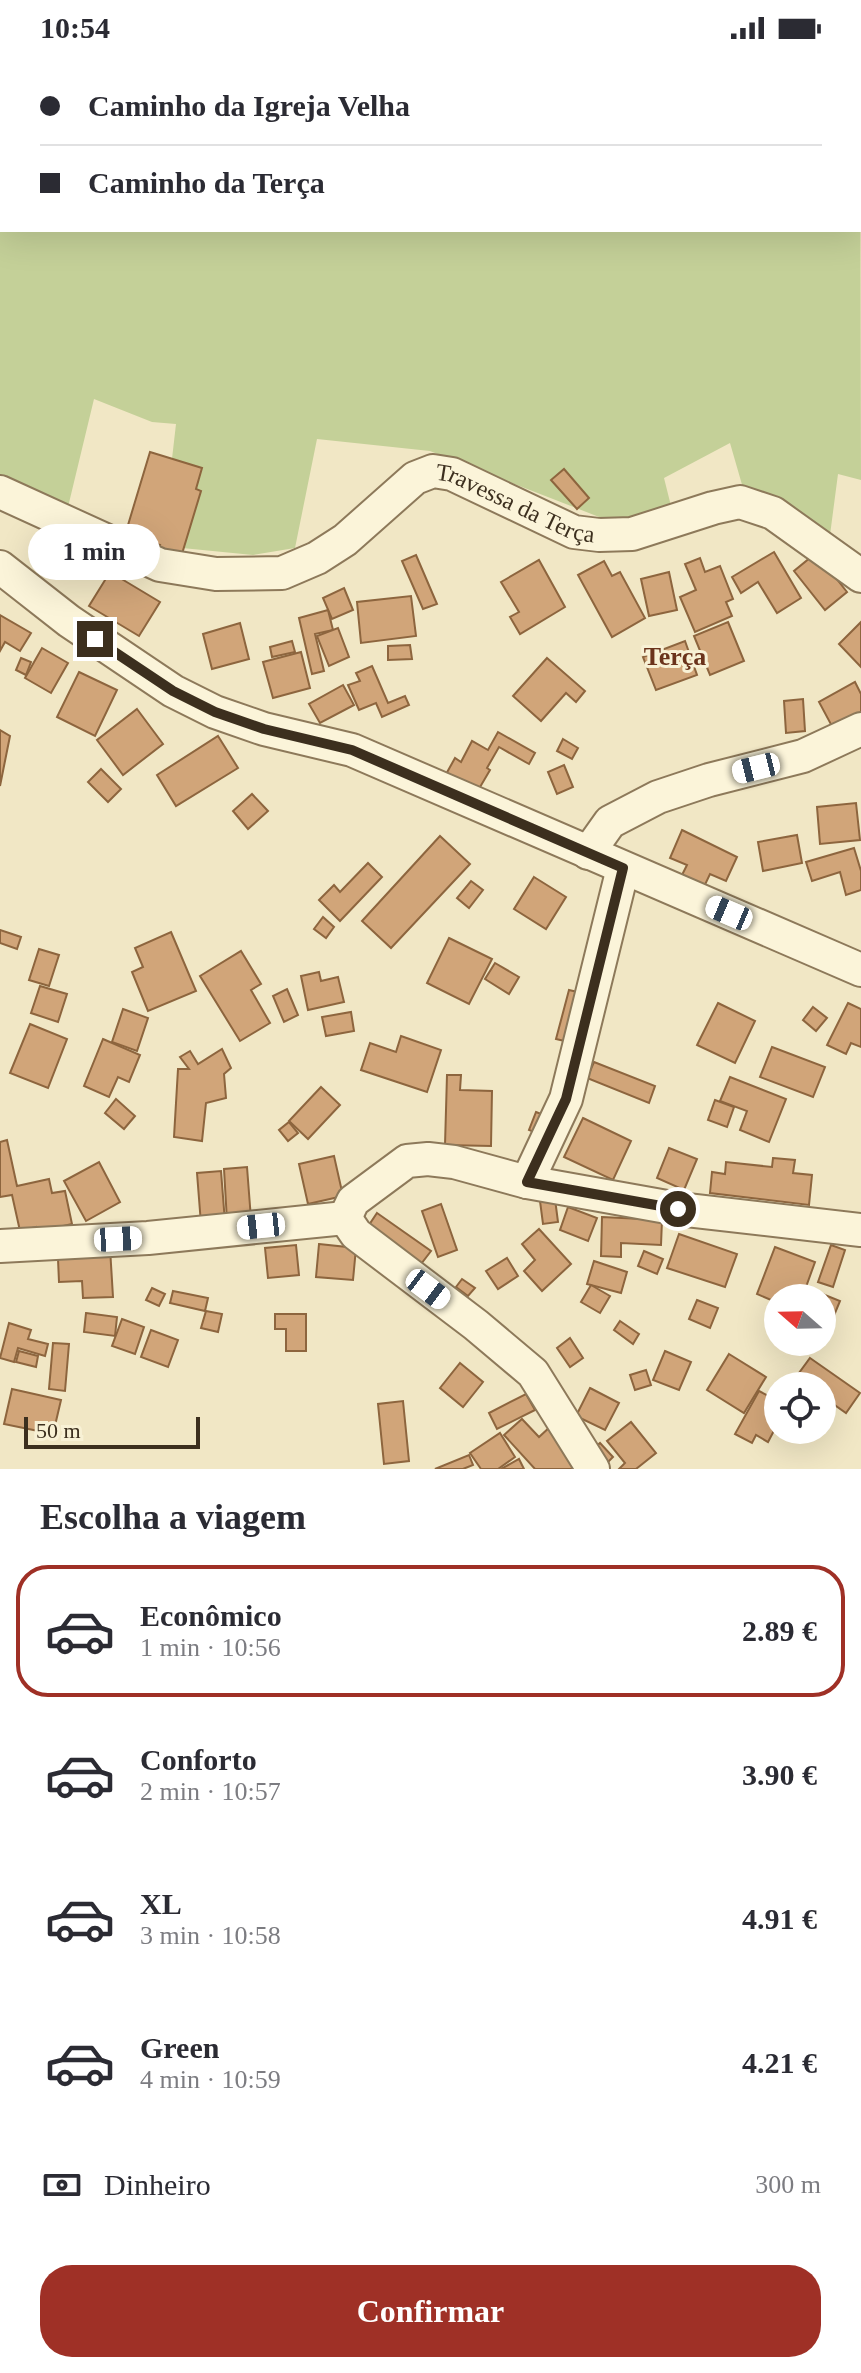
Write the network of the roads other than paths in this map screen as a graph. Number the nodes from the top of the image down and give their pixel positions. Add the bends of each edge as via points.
1 (0, 492) edge
2 (0, 567) edge
3 (861, 576) edge
4 (861, 729) edge
5 (588, 853) junction
6 (623, 868) junction
7 (861, 970) edge
8 (527, 1182) junction
9 (345, 1218) junction
10 (861, 1230) edge
11 (0, 1246) edge
12 (593, 1469) edge

1 - 3 street, Travessa da Terça via 160,565 216,574 282,573 345,540 415,478 433,471 452,474 574,532 599,535 632,534 740,502 773,513
2 - 5 street via 69,621 173,691 215,712 352,750
4 - 5 street via 803,756 658,797 610,822
5 - 6 street
6 - 7 street
6 - 8 street via 566,1099
8 - 9 street via 454,1162 407,1161 353,1201
8 - 10 street via 678,1209
9 - 11 street
9 - 12 street via 356,1234 533,1373

